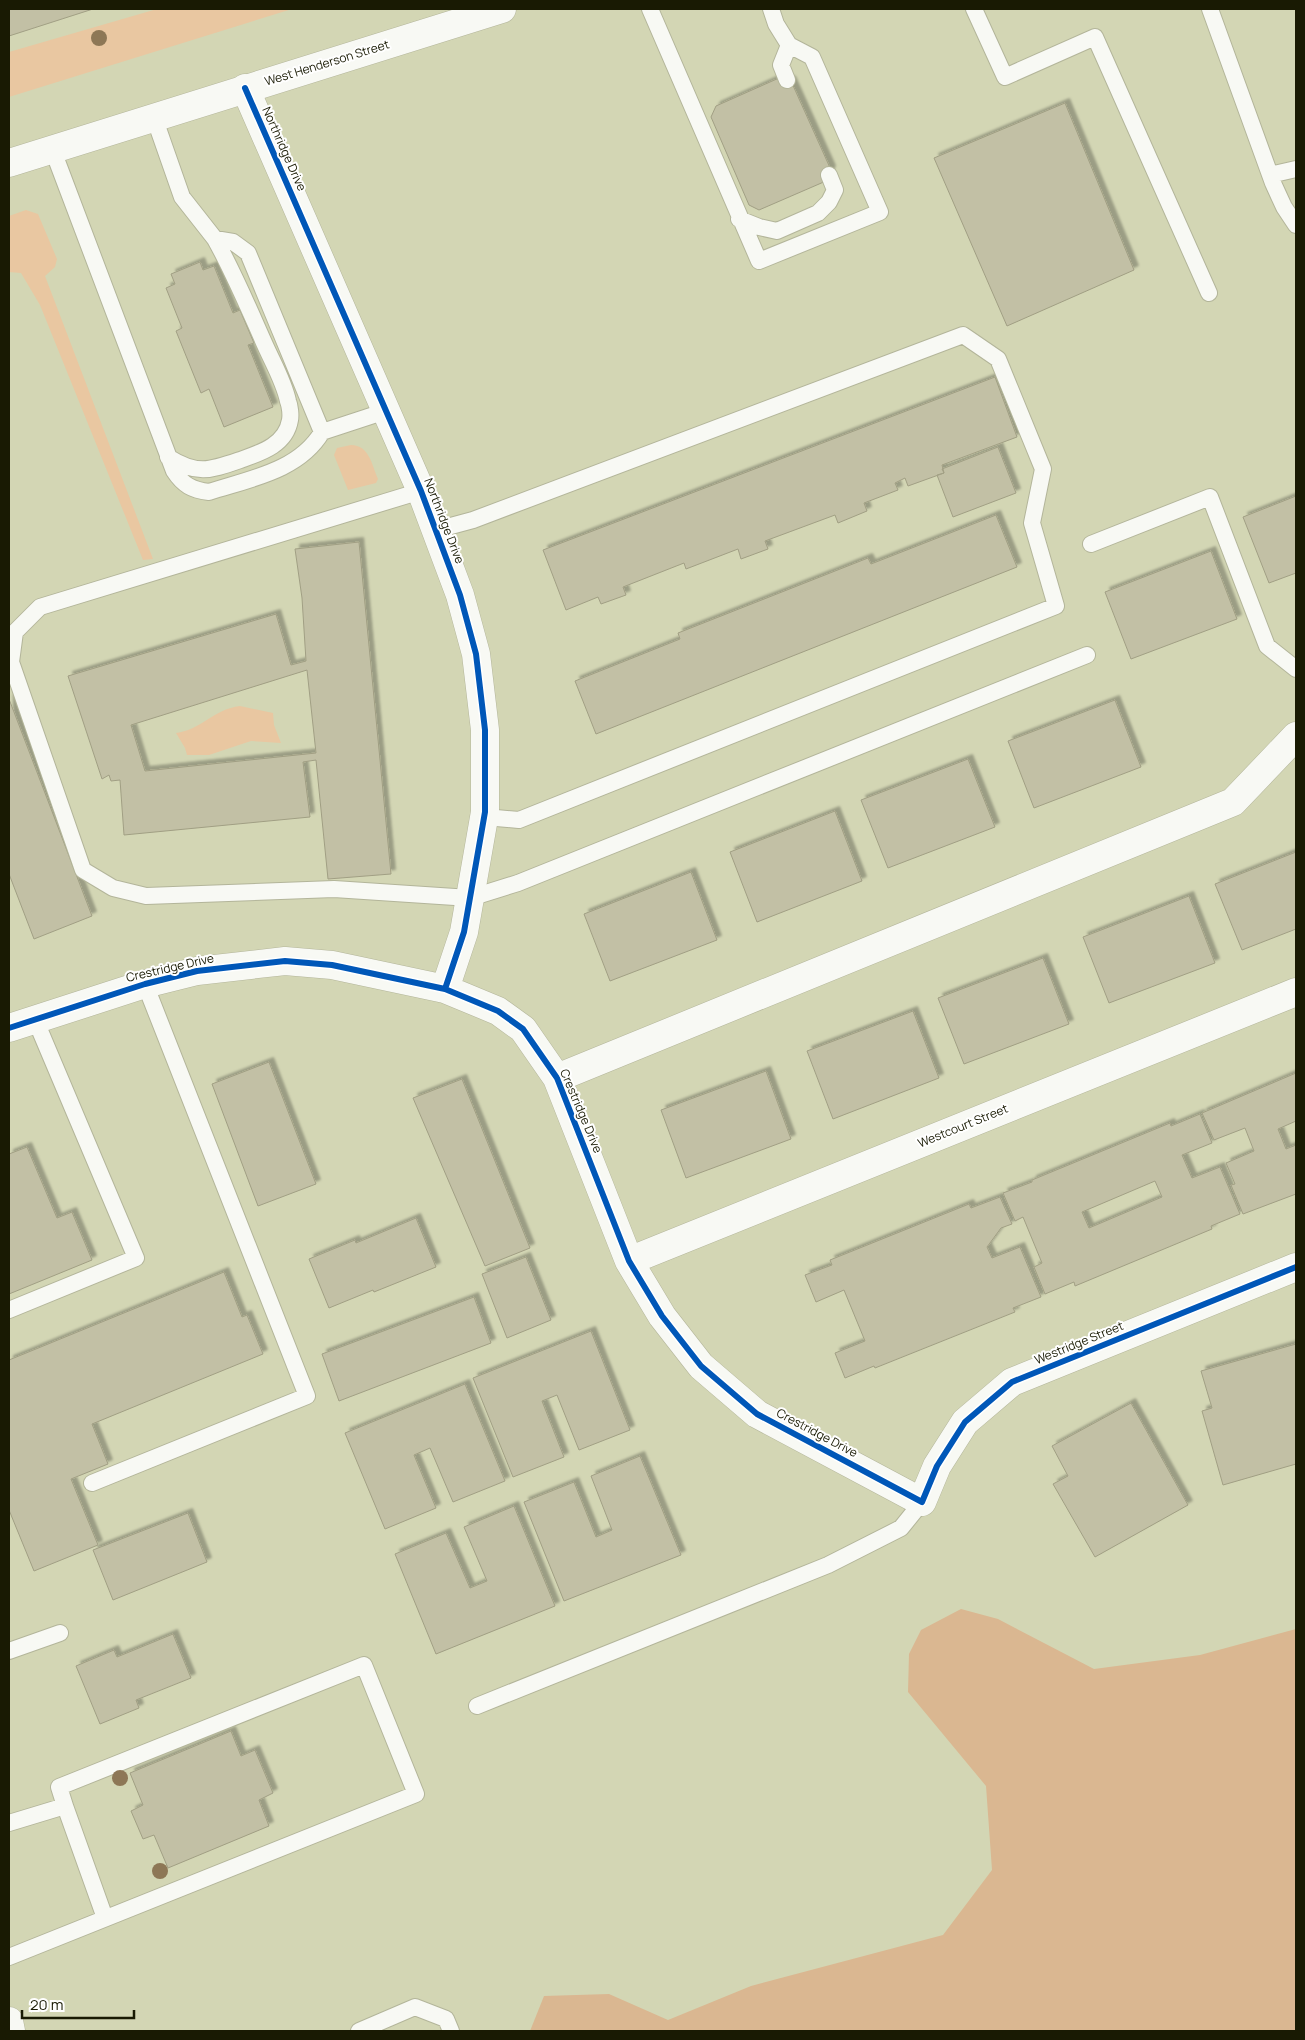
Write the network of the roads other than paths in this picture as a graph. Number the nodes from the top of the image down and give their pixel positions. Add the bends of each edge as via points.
1 (502, 9) edge
2 (650, 9) edge
3 (770, 9) edge
4 (974, 9) edge
5 (1210, 9) edge
6 (789, 45) junction
7 (787, 80) dead end
8 (245, 88) junction
9 (154, 117) junction
10 (52, 148) junction
11 (9, 162) edge
12 (1296, 169) edge
13 (828, 175) dead end
14 (1270, 175) junction
15 (739, 219) junction
16 (1296, 225) edge
17 (215, 238) junction
18 (1209, 293) dead end
19 (386, 410) junction
20 (322, 432) junction
21 (168, 457) junction
22 (421, 491) junction
23 (436, 530) junction
24 (1092, 544) dead end
25 (1087, 655) dead end
26 (1296, 669) edge
27 (1296, 736) edge
28 (485, 817) junction
29 (470, 898) junction
30 (146, 984) junction
31 (445, 989) junction
32 (1296, 992) edge
33 (35, 1019) junction
34 (9, 1028) edge
35 (557, 1078) junction
36 (629, 1261) junction
37 (1296, 1267) edge
38 (9, 1310) edge
39 (92, 1483) dead end
40 (922, 1502) junction
41 (60, 1633) dead end
42 (9, 1651) edge
43 (478, 1706) dead end
44 (65, 1806) junction
45 (9, 1823) edge
46 (104, 1918) junction
47 (9, 1957) edge
48 (9, 2021) edge
49 (11, 2031) edge
50 (359, 2031) edge
51 (451, 2031) edge

1 - 8 street, West Henderson Street
2 - 15 lane
3 - 6 lane
4 - 18 lane via 1005,77 1095,37
5 - 14 lane
6 - 7 lane via 781,65
6 - 15 lane via 812,57 880,212 759,261
8 - 9 street, West Henderson Street
8 - 19 street, Northridge Drive
9 - 10 street, West Henderson Street
9 - 17 lane via 182,197
10 - 11 street, West Henderson Street
10 - 21 lane
12 - 14 lane
13 - 15 lane via 835,190 830,202 818,212 777,231
14 - 16 lane
17 - 20 lane via 233,242 248,253
17 - 21 lane via 278,375 289,402 290,420 283,438 275,445 216,469 198,470
19 - 20 lane
19 - 22 street, Northridge Drive
20 - 21 lane via 315,444 283,468 209,492 182,484
22 - 23 street, Northridge Drive
22 - 29 lane via 40,608 15,632 10,662 83,870 114,888 146,896 334,889
23 - 28 street, Northridge Drive via 460,596 476,654 485,730
23 - 28 lane via 473,520 963,335 998,359 1043,470 1032,523 1056,606 519,820
24 - 26 lane via 1210,498 1267,646
25 - 29 lane via 518,882
27 - 35 street via 1233,802
28 - 29 street, Northridge Drive
29 - 31 street, Northridge Drive via 464,932
30 - 31 street, Crestridge Drive via 197,971 285,961 332,965
30 - 33 street, Crestridge Drive
30 - 39 lane via 307,1396
31 - 35 street, Crestridge Drive via 498,1011 523,1029
32 - 36 street, Westcourt Street
33 - 34 street, Crestridge Drive
33 - 38 lane via 136,1258
35 - 36 street, Crestridge Drive
36 - 40 street, Crestridge Drive via 662,1316 701,1366 758,1414
37 - 40 street, Westridge Street via 1012,1382 965,1422 937,1466
40 - 43 lane via 901,1528 828,1565
41 - 42 lane
44 - 45 lane
44 - 46 lane
44 - 46 lane via 59,1787 364,1665 416,1794
46 - 47 lane
48 - 49 street
50 - 51 lane via 415,2007 446,2018

